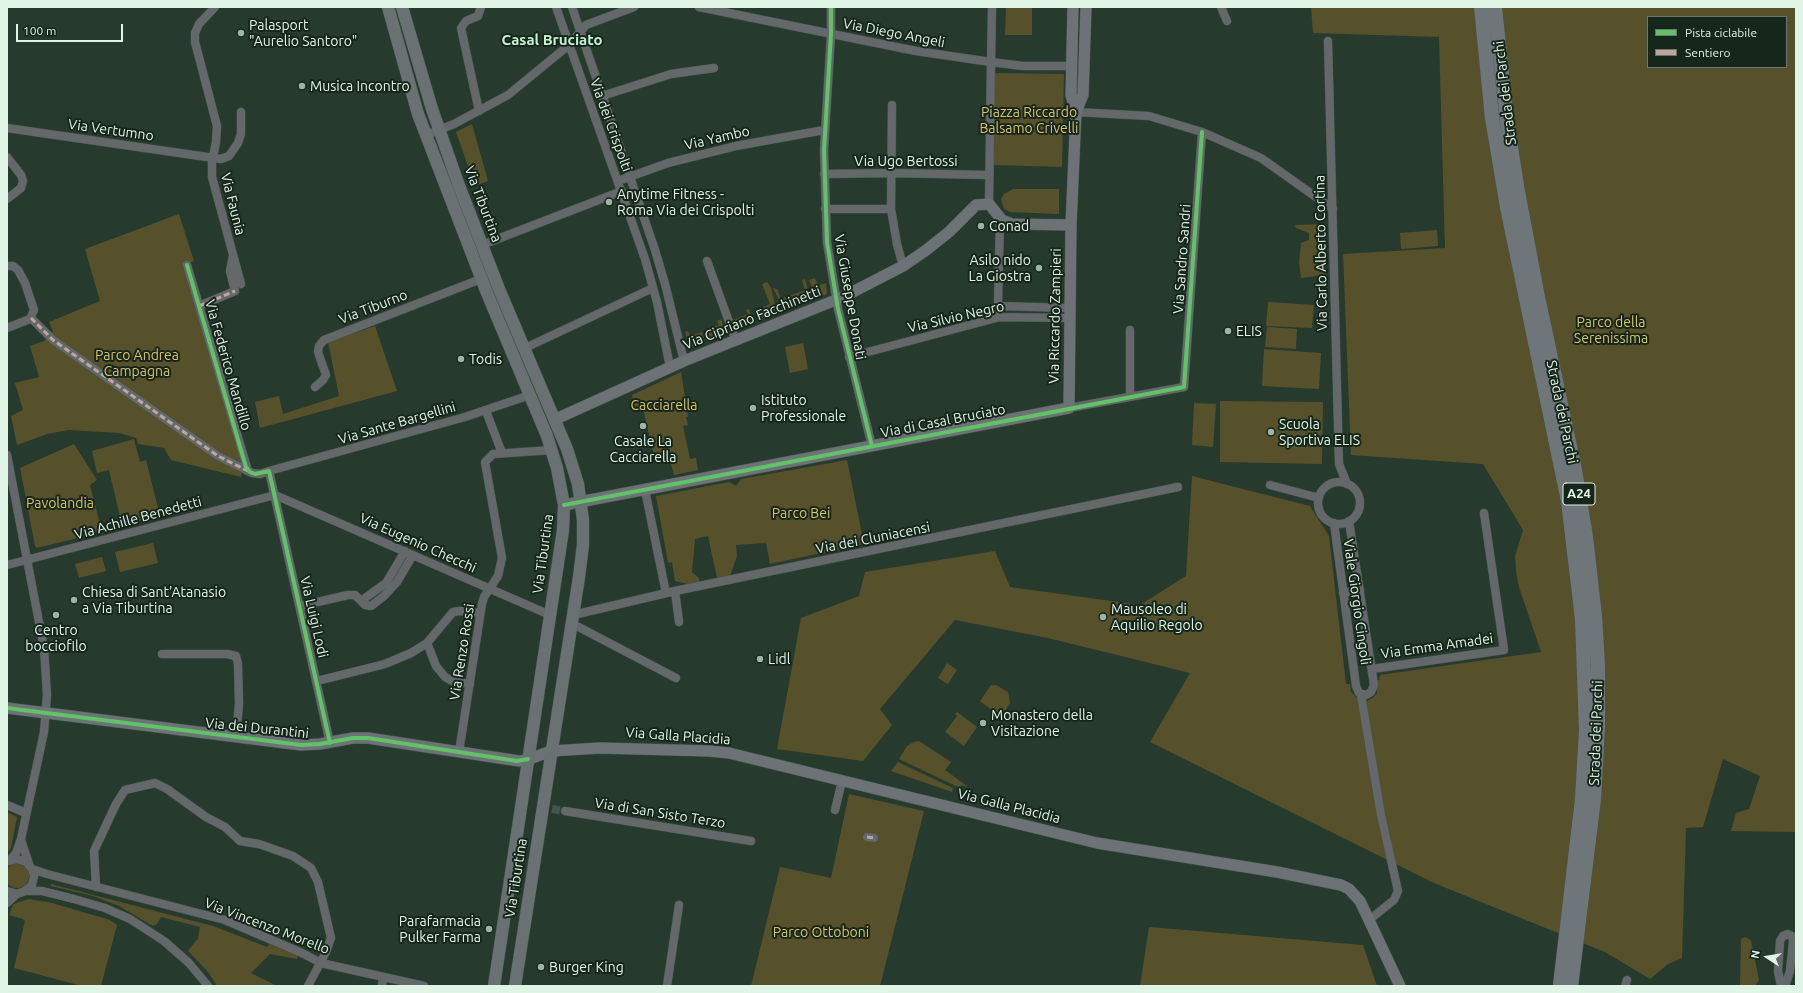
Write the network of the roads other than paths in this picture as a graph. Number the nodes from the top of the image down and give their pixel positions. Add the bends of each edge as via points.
1 (215, 7) edge
2 (388, 7) edge
3 (402, 7) edge
4 (556, 7) edge
5 (572, 7) edge
6 (634, 7) edge
7 (698, 7) edge
8 (830, 7) edge
9 (992, 7) edge
10 (1073, 7) edge
11 (1086, 7) edge
12 (1221, 7) edge
13 (1473, 7) edge
14 (1481, 7) edge
15 (1495, 7) edge
16 (1500, 7) edge
17 (483, 8) edge
18 (1227, 21) dead end
19 (580, 30) junction
20 (832, 34) junction
21 (1328, 41) dead end
22 (569, 45) junction
23 (1500, 58) junction
24 (991, 62) junction
25 (1072, 66) junction
26 (714, 68) dead end
27 (602, 96) junction
28 (892, 105) dead end
29 (479, 111) junction
30 (241, 112) dead end
31 (1076, 112) junction
32 (1492, 118) junction
33 (7, 128) edge
34 (439, 129) junction
35 (824, 130) junction
36 (1202, 132) junction
37 (426, 135) junction
38 (7, 157) edge
39 (212, 158) junction
40 (891, 173) junction
41 (824, 174) junction
42 (988, 174) junction
43 (630, 177) junction
44 (618, 181) junction
45 (622, 191) junction
46 (7, 199) edge
47 (989, 204) junction
48 (825, 209) junction
49 (891, 209) junction
50 (1333, 209) junction
51 (1000, 218) junction
52 (1071, 225) junction
53 (482, 245) junction
54 (233, 256) junction
55 (707, 261) dead end
56 (187, 265) dead end
57 (7, 266) edge
58 (903, 266) junction
59 (481, 279) junction
60 (242, 284) dead end
61 (653, 288) junction
62 (499, 289) junction
63 (487, 293) junction
64 (836, 301) junction
65 (199, 306) junction
66 (998, 306) junction
67 (1070, 313) junction
68 (1000, 317) junction
69 (31, 318) junction
70 (7, 328) edge
71 (1130, 330) dead end
72 (736, 341) junction
73 (525, 348) junction
74 (849, 357) junction
75 (684, 361) junction
76 (670, 367) junction
77 (316, 386) dead end
78 (1184, 387) joint
79 (530, 395) junction
80 (1130, 396) junction
81 (1069, 408) junction
82 (486, 411) junction
83 (556, 420) junction
84 (872, 446) junction
85 (552, 450) junction
86 (502, 454) junction
87 (7, 455) edge
88 (572, 464) junction
89 (1339, 464) junction
90 (557, 468) junction
91 (248, 471) junction
92 (269, 471) junction
93 (1332, 483) junction
94 (1347, 484) junction
95 (1270, 485) dead end
96 (1178, 487) dead end
97 (645, 490) junction
98 (274, 496) junction
99 (1319, 498) junction
100 (581, 502) junction
101 (564, 505) junction
102 (1484, 513) dead end
103 (1349, 521) junction
104 (1334, 523) junction
105 (409, 553) junction
106 (27, 560) junction
107 (7, 565) edge
108 (489, 589) junction
109 (1360, 590) junction
110 (675, 591) junction
111 (666, 593) junction
112 (1343, 593) junction
113 (300, 606) junction
114 (480, 613) junction
115 (550, 615) junction
116 (572, 619) junction
117 (679, 622) dead end
118 (427, 643) junction
119 (162, 654) dead end
120 (1372, 669) junction
121 (676, 678) dead end
122 (317, 681) junction
123 (470, 684) junction
124 (1361, 695) junction
125 (7, 708) edge
126 (47, 713) junction
127 (236, 737) junction
128 (330, 743) junction
129 (551, 751) junction
130 (459, 752) junction
131 (528, 759) junction
132 (842, 781) junction
133 (7, 805) edge
134 (835, 810) dead end
135 (565, 811) tunnel mouth
136 (26, 813) junction
137 (20, 839) junction
138 (751, 841) dead end
139 (8, 861) edge
140 (30, 866) junction
141 (96, 887) junction
142 (7, 891) edge
143 (25, 891) junction
144 (17, 894) junction
145 (7, 903) edge
146 (679, 906) dead end
147 (1369, 920) junction
148 (321, 963) junction
149 (384, 977) junction
150 (208, 986) edge
151 (308, 986) edge
152 (382, 986) edge
153 (424, 986) edge
154 (494, 986) edge
155 (515, 986) edge
156 (667, 986) edge
157 (1400, 986) edge
158 (1559, 986) edge
159 (1571, 986) edge
160 (1781, 986) edge
161 (1785, 986) edge

1 - 39 street via 199,24 194,40 217,126
2 - 37 main road, Via Tiburtina
3 - 34 main road, Via Tiburtina
4 - 22 street, Via dei Crispolti
5 - 19 street, Via dei Crispolti
6 - 19 street
7 - 20 street, Via Diego Angeli
8 - 20 street, Via Giuseppe Donati
9 - 24 street
10 - 25 street
11 - 31 street via 1083,95
12 - 18 street
13 - 32 highway via 1480,62
14 - 32 highway, Strada dei Parchi / A24
15 - 23 highway, Strada dei Parchi / A24
16 - 23 highway
17 - 29 street via 478,16 466,20 461,28
19 - 22 street
19 - 27 street, Via dei Crispolti
20 - 24 street, Via Diego Angeli via 948,58
20 - 35 street, Via Giuseppe Donati
21 - 50 street, Via Carlo Alberto Cortina
22 - 29 street via 508,96
22 - 44 street, Via dei Crispolti
23 - 159 highway, Strada dei Parchi / A24 via 1517,186 1575,470 1595,616 1598,727 1594,799
24 - 25 street via 1023,66
24 - 42 street
25 - 31 street via 1071,95
26 - 27 street via 671,74
27 - 43 street, Via dei Crispolti
28 - 40 street
29 - 34 street
30 - 39 street, Via Vertumno via 241,134 236,148 225,158
31 - 36 street via 1149,116
31 - 52 street
32 - 158 highway, Strada dei Parchi / A24 via 1507,207 1568,501 1582,619 1586,730 1582,800
33 - 39 street, Via Vertumno
34 - 37 street
34 - 53 main road, Via Tiburtina
35 - 41 street, Via Giuseppe Donati
35 - 43 street, Via Yambo via 736,146 668,163
36 - 50 street via 1261,158
36 - 78 street, Via Sandro Sandri
37 - 59 main road, Via Tiburtina
38 - 46 street via 24,181 21,188
39 - 54 street, Via Faunia via 212,177
40 - 41 street, Via Ugo Bertossi
40 - 42 street, Via Ugo Bertossi
40 - 49 street
41 - 48 street, Via Giuseppe Donati
42 - 47 street
43 - 44 street, Via Yambo
43 - 75 street, Via dei Crispolti via 666,284
44 - 45 street, Via dei Crispolti
45 - 53 street
45 - 61 street, Via dei Crispolti
47 - 51 street
47 - 58 street, Via Cipriano Facchinetti via 975,206 936,243
48 - 49 street
48 - 64 street, Via Giuseppe Donati
49 - 58 street
50 - 89 street, Via Carlo Alberto Cortina
51 - 52 street via 1017,224
51 - 66 street
52 - 67 street, Via Riccardo Zampieri
53 - 62 main road, Via Tiburtina
54 - 60 street, Via Faunia
54 - 65 street, Via Faunia via 230,272 235,291
55 - 72 street
56 - 65 street, Via Federico Mandillo
57 - 69 street via 16,268 25,283 34,307
58 - 64 street, Via Cipriano Facchinetti
59 - 63 main road, Via Tiburtina
59 - 77 street, Via Tiburno via 324,340 318,352 326,375
61 - 73 street
61 - 76 street, Via dei Crispolti
62 - 63 street
62 - 73 main road, Via Tiburtina
63 - 79 main road, Via Tiburtina
64 - 72 street, Via Cipriano Facchinetti
64 - 74 street, Via Giuseppe Donati
65 - 91 street, Via Federico Mandillo
66 - 67 street, Via Silvio Negro
66 - 68 street
67 - 68 street, Via Silvio Negro
67 - 81 street, Via Riccardo Zampieri
68 - 74 street, Via Silvio Negro
69 - 70 street
69 - 91 street via 53,340 218,456
71 - 80 street
72 - 75 street, Via Cipriano Facchinetti
73 - 83 main road, Via Tiburtina
74 - 84 street, Via Giuseppe Donati
75 - 76 street, Via Cipriano Facchinetti
76 - 83 street, Via Cipriano Facchinetti
78 - 80 street, Via di Casal Bruciato
79 - 82 street, Via Sante Bargellini
79 - 85 main road, Via Tiburtina
80 - 81 street, Via di Casal Bruciato
81 - 84 street, Via di Casal Bruciato
82 - 86 street
82 - 92 street, Via Sante Bargellini
83 - 88 main road, Via Tiburtina
84 - 97 street, Via di Casal Bruciato
85 - 86 street
85 - 90 main road, Via Tiburtina
86 - 108 street, Via Renzo Rossi via 490,456 485,462 502,552 499,574
87 - 106 street
88 - 90 street
88 - 100 main road, Via Tiburtina
89 - 93 street, Via Carlo Alberto Cortina
89 - 94 street, Via Carlo Alberto Cortina
90 - 101 main road, Via Tiburtina
91 - 92 street, Via Sante Bargellini via 258,474
92 - 98 street, Via Luigi Lodi
93 - 94 street
93 - 99 street, Via Carlo Alberto Cortina via 1326,486
94 - 103 street, Via Carlo Alberto Cortina via 1355,490 1360,500 1357,512
95 - 99 street
96 - 110 street, Via dei Cluniacensi
97 - 100 street, Via di Casal Bruciato
97 - 111 street
98 - 105 street, Via Eugenio Checchi
98 - 106 street, Via Achille Benedetti
98 - 113 street, Via Luigi Lodi
99 - 104 street via 1320,510
100 - 101 street, Via di Casal Bruciato
100 - 116 main road, Via Tiburtina via 583,545
101 - 115 main road, Via Tiburtina via 563,530
102 - 120 street, Via Emma Amadei via 1504,650
103 - 104 street
103 - 109 street
104 - 112 street, Viale Giorgio Cingoli
105 - 108 street, Via Eugenio Checchi
105 - 113 street via 397,582 371,606 365,605 355,596 348,595
106 - 107 street, Via Achille Benedetti
106 - 126 street via 46,665
108 - 114 street, Via Renzo Rossi
108 - 115 street, Via Eugenio Checchi
109 - 112 street
109 - 120 street
110 - 111 street, Via dei Cluniacensi
110 - 117 street
111 - 116 street, Via dei Cluniacensi
112 - 124 street, Viale Giorgio Cingoli via 1356,686
113 - 122 street, Via Luigi Lodi
114 - 118 street via 453,612
114 - 123 street, Via Renzo Rossi
115 - 131 main road, Via Tiburtina
116 - 121 street
116 - 129 main road, Via Tiburtina
118 - 122 street via 385,664
118 - 123 street via 436,666 445,677 454,682
119 - 127 street via 236,656 239,704
120 - 124 street, Via Emma Amadei via 1372,690 1369,694
122 - 128 street, Via Luigi Lodi
123 - 130 street, Via Renzo Rossi
124 - 147 street via 1381,815 1398,891 1394,900
125 - 126 street, Via dei Durantini
126 - 127 street, Via dei Durantini
126 - 136 street
127 - 128 street, Via dei Durantini via 308,746
128 - 130 street, Via dei Durantini via 368,738
129 - 131 street
129 - 132 street, Via Galla Placidia via 629,747 708,750 744,756
129 - 155 main road, Via Tiburtina via 547,808
130 - 131 street, Via dei Durantini via 517,761
131 - 154 main road, Via Tiburtina
132 - 134 street
132 - 147 street, Via Galla Placidia via 1097,843 1336,883 1357,897
133 - 136 street
135 - 138 street, Via di San Sisto Terzo
136 - 137 street
137 - 139 street via 16,853
137 - 140 street
139 - 140 street, Via Vincenzo Morello via 20,860
140 - 141 street, Via Vincenzo Morello
140 - 143 street via 34,876 33,882
141 - 148 street, Via Vincenzo Morello via 225,920 302,952
141 - 148 street via 95,848 116,804 125,790 155,783 225,827 240,841 259,844 288,854 311,868 318,882 331,935 330,944
142 - 144 street
143 - 144 street
143 - 150 street via 42,892 81,901 110,910 135,922 160,937 197,971
144 - 145 street
146 - 156 street
147 - 157 street, Via Galla Placidia
148 - 149 street, Via Vincenzo Morello
148 - 151 street
149 - 152 street
149 - 153 street, Via Vincenzo Morello
160 - 161 street via 1778,971 1780,941 1788,934 1792,936 1793,942 1791,968

